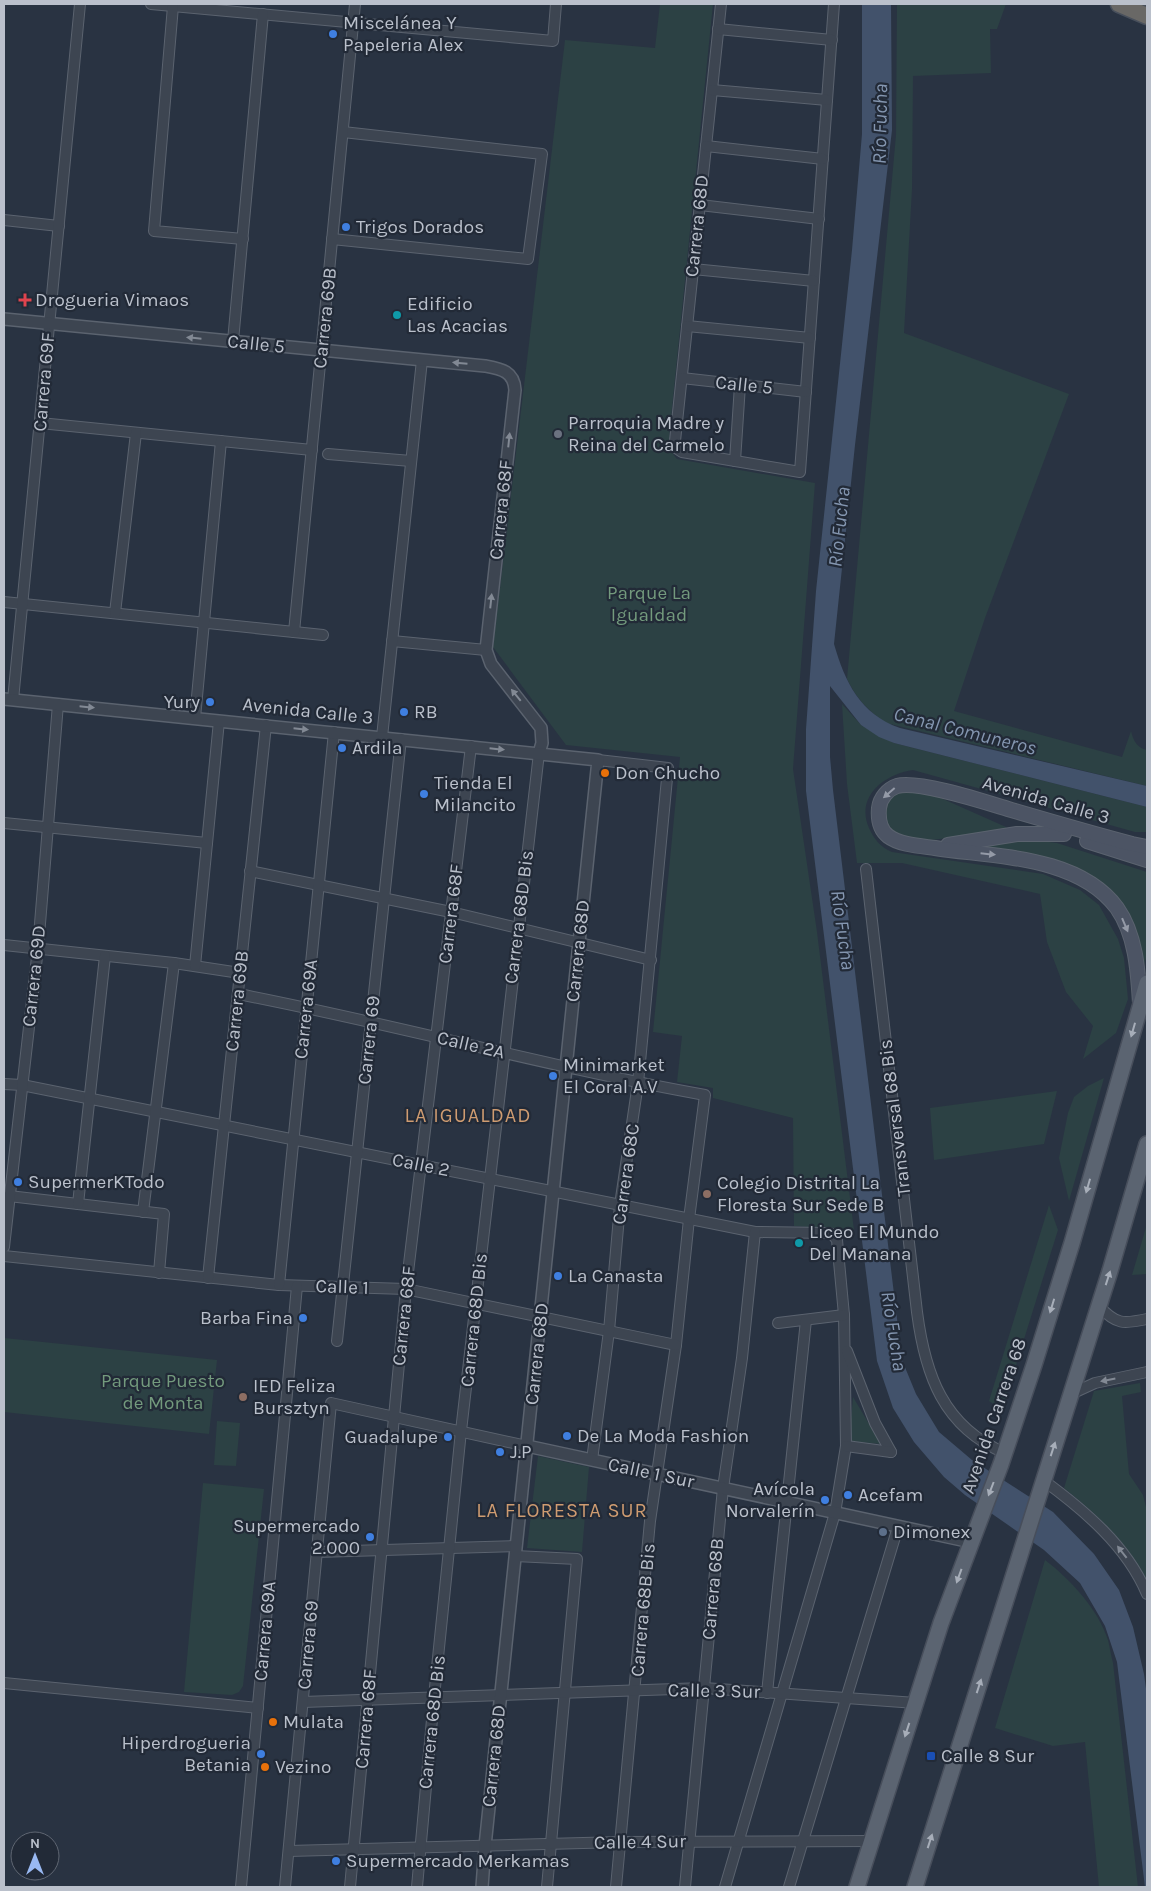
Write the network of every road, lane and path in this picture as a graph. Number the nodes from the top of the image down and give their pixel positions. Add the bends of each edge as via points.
1 (80, 4) edge
2 (150, 4) edge
3 (355, 4) edge
4 (556, 4) edge
5 (721, 4) edge
6 (834, 4) edge
7 (1119, 4) edge
8 (173, 6) junction
9 (264, 14) junction
10 (1147, 16) edge
11 (353, 22) junction
12 (718, 29) junction
13 (832, 40) junction
14 (712, 90) junction
15 (827, 100) junction
16 (343, 132) junction
17 (706, 146) junction
18 (823, 159) junction
19 (700, 206) junction
20 (819, 219) junction
21 (4, 220) edge
22 (59, 226) junction
23 (243, 239) junction
24 (332, 239) junction
25 (693, 269) junction
26 (814, 281) junction
27 (4, 319) edge
28 (49, 324) junction
29 (687, 326) junction
30 (810, 338) junction
31 (233, 341) junction
32 (321, 350) junction
33 (422, 360) junction
34 (507, 373) joint
35 (682, 378) junction
36 (740, 385) junction
37 (806, 392) junction
38 (40, 423) junction
39 (136, 433) junction
40 (222, 441) junction
41 (312, 450) junction
42 (328, 454) dead end
43 (412, 461) junction
44 (734, 461) junction
45 (4, 602) edge
46 (22, 604) junction
47 (114, 613) junction
48 (204, 623) junction
49 (294, 632) junction
50 (324, 635) dead end
51 (392, 641) junction
52 (486, 650) junction
53 (8, 699) edge
54 (58, 704) junction
55 (194, 718) junction
56 (219, 720) junction
57 (266, 725) junction
58 (334, 732) junction
59 (382, 737) junction
60 (401, 739) junction
61 (471, 746) junction
62 (538, 753) junction
63 (598, 760) junction
64 (668, 768) joint
65 (935, 789) junction
66 (4, 824) edge
67 (48, 828) junction
68 (1064, 834) junction
69 (207, 843) junction
70 (922, 846) junction
71 (1147, 847) edge
72 (1147, 860) edge
73 (866, 869) dead end
74 (250, 871) junction
75 (318, 885) junction
76 (384, 899) junction
77 (451, 912) junction
78 (518, 927) junction
79 (579, 944) junction
80 (4, 945) edge
81 (38, 948) junction
82 (105, 956) junction
83 (651, 960) junction
84 (174, 963) junction
85 (195, 966) junction
86 (240, 973) junction
87 (1147, 983) edge
88 (238, 994) junction
89 (1140, 1006) junction
90 (306, 1007) junction
91 (371, 1022) junction
92 (436, 1037) junction
93 (504, 1052) junction
94 (566, 1067) junction
95 (638, 1083) junction
96 (4, 1084) edge
97 (22, 1085) junction
98 (705, 1095) joint
99 (89, 1099) junction
100 (156, 1112) junction
101 (224, 1126) junction
102 (293, 1140) junction
103 (1147, 1144) edge
104 (356, 1152) junction
105 (421, 1165) junction
106 (489, 1179) junction
107 (554, 1192) junction
108 (9, 1196) junction
109 (78, 1204) junction
110 (620, 1205) junction
111 (143, 1212) junction
112 (689, 1219) junction
113 (755, 1232) junction
114 (4, 1247) edge
115 (4, 1256) edge
116 (159, 1273) junction
117 (208, 1278) junction
118 (279, 1285) junction
119 (297, 1286) junction
120 (342, 1287) junction
121 (406, 1289) junction
122 (475, 1304) junction
123 (1099, 1306) junction
124 (844, 1315) junction
125 (540, 1317) junction
126 (1147, 1319) edge
127 (806, 1320) junction
128 (778, 1323) dead end
129 (609, 1331) junction
130 (337, 1341) dead end
131 (676, 1346) junction
132 (846, 1348) junction
133 (1147, 1372) edge
134 (1071, 1394) junction
135 (332, 1403) joint
136 (394, 1417) junction
137 (461, 1432) junction
138 (527, 1446) junction
139 (846, 1446) junction
140 (1003, 1458) junction
141 (592, 1460) junction
142 (658, 1474) junction
143 (1043, 1480) junction
144 (723, 1488) junction
145 (788, 1503) junction
146 (835, 1513) junction
147 (898, 1527) junction
148 (971, 1542) junction
149 (450, 1548) junction
150 (381, 1550) junction
151 (516, 1551) junction
152 (317, 1552) junction
153 (1147, 1594) edge
154 (4, 1683) edge
155 (704, 1688) junction
156 (636, 1691) junction
157 (767, 1692) junction
158 (565, 1693) junction
159 (782, 1694) junction
160 (501, 1695) junction
161 (434, 1697) junction
162 (846, 1698) junction
163 (367, 1700) junction
164 (303, 1702) junction
165 (916, 1703) junction
166 (258, 1708) junction
167 (803, 1841) junction
168 (872, 1841) junction
169 (621, 1842) junction
170 (690, 1842) junction
171 (739, 1842) junction
172 (550, 1844) junction
173 (485, 1846) junction
174 (420, 1847) junction
175 (353, 1849) junction
176 (288, 1851) junction
177 (241, 1887) edge
178 (285, 1887) edge
179 (350, 1887) edge
180 (417, 1887) edge
181 (482, 1887) edge
182 (547, 1887) edge
183 (616, 1887) edge
184 (684, 1887) edge
185 (725, 1887) edge
186 (789, 1887) edge
187 (857, 1887) edge
188 (915, 1887) edge

1 - 22 street, Carrera 69F
2 - 8 street
3 - 11 street, Carrera 69B
4 - 11 street via 552,41
5 - 12 street, Carrera 68D
6 - 13 street
7 - 10 highway
8 - 9 street
8 - 23 street via 154,231
9 - 11 street
9 - 23 street
11 - 16 street, Carrera 69B
12 - 13 street
12 - 14 street, Carrera 68D
13 - 15 street
14 - 15 street
14 - 17 street, Carrera 68D
15 - 18 street
16 - 24 street, Carrera 69B
16 - 24 street via 542,154 528,259
17 - 18 street
17 - 19 street, Carrera 68D
18 - 20 street
19 - 20 street
19 - 25 street, Carrera 68D
20 - 26 street
21 - 22 street
22 - 28 street, Carrera 69F
23 - 31 street
24 - 32 street, Carrera 69B
25 - 26 street
25 - 29 street, Carrera 68D
26 - 30 street
27 - 28 street, Calle 5
31 -> 28 street, Calle 5
28 - 38 street, Carrera 69F
29 - 30 street
29 - 35 street, Carrera 68D
30 - 37 street
31 - 32 street, Calle 5
32 - 33 street, Calle 5
32 - 41 street, Carrera 69B
34 -> 33 street, Calle 5 via 485,366
33 - 43 street
52 -> 34 street, Carrera 68F via 515,390 514,381
35 - 36 street, Calle 5
35 - 44 street, Carrera 68D via 676,448 682,452
36 - 37 street, Calle 5
36 - 44 street
37 - 44 street via 800,472
38 - 39 street
38 - 46 street, Carrera 69F
39 - 40 street
39 - 47 street
40 - 41 street
40 - 48 street
41 - 49 street, Carrera 69B
42 - 43 street
43 - 51 street
45 - 46 street
46 - 47 street
46 - 53 street, Carrera 69F
47 - 48 street
48 - 49 street
48 - 55 street
49 - 50 street
51 - 52 street
51 - 59 street
62 -> 52 street via 542,743 541,728 491,664
53 - 54 street, Avenida Calle 3
54 -> 55 street, Avenida Calle 3
54 - 67 street, Carrera 69D
55 - 56 street, Avenida Calle 3
56 - 57 street, Avenida Calle 3
56 - 69 street
57 -> 58 street, Avenida Calle 3
57 - 74 street, Carrera 69B
58 - 59 street, Avenida Calle 3
58 - 75 street, Carrera 69A
59 - 60 street, Avenida Calle 3
60 - 61 street, Avenida Calle 3
60 - 76 street, Carrera 69
61 -> 62 street, Avenida Calle 3
61 - 77 street, Carrera 68F
62 - 63 street, Avenida Calle 3
62 - 78 street, Carrera 68D Bis
63 - 64 street, Avenida Calle 3
63 - 79 street, Carrera 68D
64 - 83 street, Carrera 68C
65 - 68 main road, Avenida Calle 3 via 1012,819
65 -> 70 main road, Avenida Calle 3 via 898,786 889,790 880,805 882,830 888,836 899,842
65 - 71 main road, Avenida Calle 3
66 - 67 street
67 - 69 street
67 - 81 street, Carrera 69D
68 - 70 main road, Avenida Calle 3 via 1017,834
68 - 72 main road, Avenida Calle 3
69 - 85 street
70 -> 89 main road, Avenida Calle 3 via 1028,860 1061,870 1096,888 1117,909 1129,932 1136,958
73 - 140 street, Transversal 68 Bis via 924,1354 950,1413 966,1430
74 - 75 street
74 - 86 street, Carrera 69B
75 - 76 street
75 - 90 street, Carrera 69A
76 - 77 street
76 - 91 street, Carrera 69
77 - 78 street
77 - 92 street, Carrera 68F
78 - 79 street
78 - 93 street, Carrera 68D Bis
79 - 83 street
79 - 94 street, Carrera 68D
80 - 81 street
81 - 82 street
81 - 97 street, Carrera 69D
82 - 84 street
82 - 99 street
83 - 95 street, Carrera 68C
84 - 85 street
84 - 100 street
85 - 86 street
86 - 88 street, Carrera 69B
87 - 89 main road, Avenida Carrera 68
88 - 90 street, Calle 2A
88 - 101 street, Carrera 69B
89 -> 140 main road, Avenida Carrera 68 via 1072,1243
90 - 91 street, Calle 2A
90 - 102 street, Carrera 69A
91 - 92 street, Calle 2A
91 - 104 street, Carrera 69
92 - 93 street, Calle 2A
92 - 105 street, Carrera 68F
93 - 94 street, Calle 2A
93 - 106 street, Carrera 68D Bis
94 - 95 street, Calle 2A
94 - 107 street, Carrera 68D
95 - 98 street, Calle 2A
95 - 110 street, Carrera 68C
96 - 97 street, Calle 2
97 - 99 street, Calle 2
97 - 108 street, Carrera 69D
98 - 112 street, Carrera 68B Bis
99 - 100 street, Calle 2
99 - 109 street
100 - 101 street, Calle 2
100 - 111 street
101 - 102 street, Calle 2
101 - 117 street, Carrera 69B
102 - 104 street, Calle 2
102 - 118 street, Carrera 69A
123 -> 103 main road
104 - 105 street, Calle 2
104 - 120 street, Carrera 69
105 - 106 street, Calle 2
105 - 121 street, Carrera 68F
106 - 107 street, Calle 2
106 - 122 street, Carrera 68D Bis
107 - 110 street, Calle 2
107 - 125 street, Carrera 68D
108 - 109 street
108 - 114 street, Carrera 69D
109 - 111 street
110 - 112 street, Calle 2
110 - 129 street, Carrera 68C
111 - 116 street via 164,1214
112 - 113 street, Calle 2
112 - 131 street, Carrera 68B Bis
113 - 124 street, Calle 2 via 832,1234 836,1240
113 - 144 street, Carrera 68B via 742,1358
115 - 116 street, Calle 1
116 - 117 street, Calle 1
117 - 118 street, Calle 1
118 - 119 street, Calle 1
119 - 120 street, Calle 1
119 - 166 street, Carrera 69A
120 - 121 street, Calle 1
120 - 130 street, Carrera 69
121 - 122 street, Calle 1
121 - 136 street, Carrera 68F
122 - 125 street, Calle 1
122 - 137 street, Carrera 68D Bis
123 - 126 street via 1118,1322
123 - 134 main road
124 - 127 street
124 - 132 street
125 - 129 street, Calle 1
125 - 138 street, Carrera 68D
127 - 128 street
127 - 145 street
129 - 131 street, Calle 1
129 - 141 street, Carrera 68C
131 - 142 street, Carrera 68B Bis
132 - 139 street
132 - 139 street via 875,1423 891,1452
133 -> 134 street via 1095,1383
143 -> 134 main road
135 - 136 street, Calle 1 Sur
135 - 152 street, Carrera 69
136 - 137 street, Calle 1 Sur
136 - 150 street, Carrera 68F
137 - 138 street, Calle 1 Sur
137 - 149 street, Carrera 68D Bis
138 - 141 street, Calle 1 Sur
138 - 151 street, Carrera 68D
139 - 146 street
140 -> 148 main road, Avenida Carrera 68
141 - 142 street, Calle 1 Sur
142 - 144 street, Calle 1 Sur
142 - 156 street, Carrera 68B Bis via 650,1521
153 -> 143 street via 1118,1547 1086,1514
188 -> 143 main road
144 - 145 street, Calle 1 Sur
144 - 155 street, Carrera 68B
145 - 146 street, Calle 1 Sur
145 - 157 street
146 - 147 street, Calle 1 Sur
146 - 159 street
147 - 148 street, Calle 1 Sur
147 - 162 street
148 -> 165 main road, Avenida Carrera 68
149 - 150 street
149 - 151 street
149 - 161 street, Carrera 68D Bis
150 - 152 street
150 - 163 street, Carrera 68F
151 - 158 street via 577,1559
151 - 160 street, Carrera 68D
152 - 164 street, Carrera 69
154 - 166 street
155 - 156 street, Calle 3 Sur
155 - 157 street, Calle 3 Sur
155 - 170 street, Carrera 68B
156 - 158 street, Calle 3 Sur
156 - 169 street, Carrera 68B Bis
157 - 159 street, Calle 3 Sur
158 - 160 street, Calle 3 Sur
158 - 172 street
159 - 162 street, Calle 3 Sur
159 - 171 street
160 - 161 street, Calle 3 Sur
160 - 173 street, Carrera 68D
161 - 163 street, Calle 3 Sur
161 - 174 street, Carrera 68D Bis
162 - 165 street, Calle 3 Sur
162 - 167 street
163 - 164 street, Calle 3 Sur
163 - 175 street, Carrera 68F
164 - 176 street, Carrera 69
165 -> 168 main road, Avenida Carrera 68
166 - 177 street, Carrera 69A
167 - 168 street, Calle 4 Sur
167 - 171 street, Calle 4 Sur
167 - 186 street
168 - 187 main road, Avenida Carrera 68
169 - 170 street, Calle 4 Sur
169 - 172 street, Calle 4 Sur
169 - 183 street, Carrera 68B Bis
170 - 171 street, Calle 4 Sur
170 - 184 street, Carrera 68B
171 - 185 street
172 - 173 street, Calle 4 Sur
172 - 182 street
173 - 174 street, Calle 4 Sur
173 - 181 street, Carrera 68D
174 - 175 street, Calle 4 Sur
174 - 180 street, Carrera 68D Bis
175 - 176 street, Calle 4 Sur
175 - 179 street, Carrera 68F
176 - 178 street, Carrera 69

